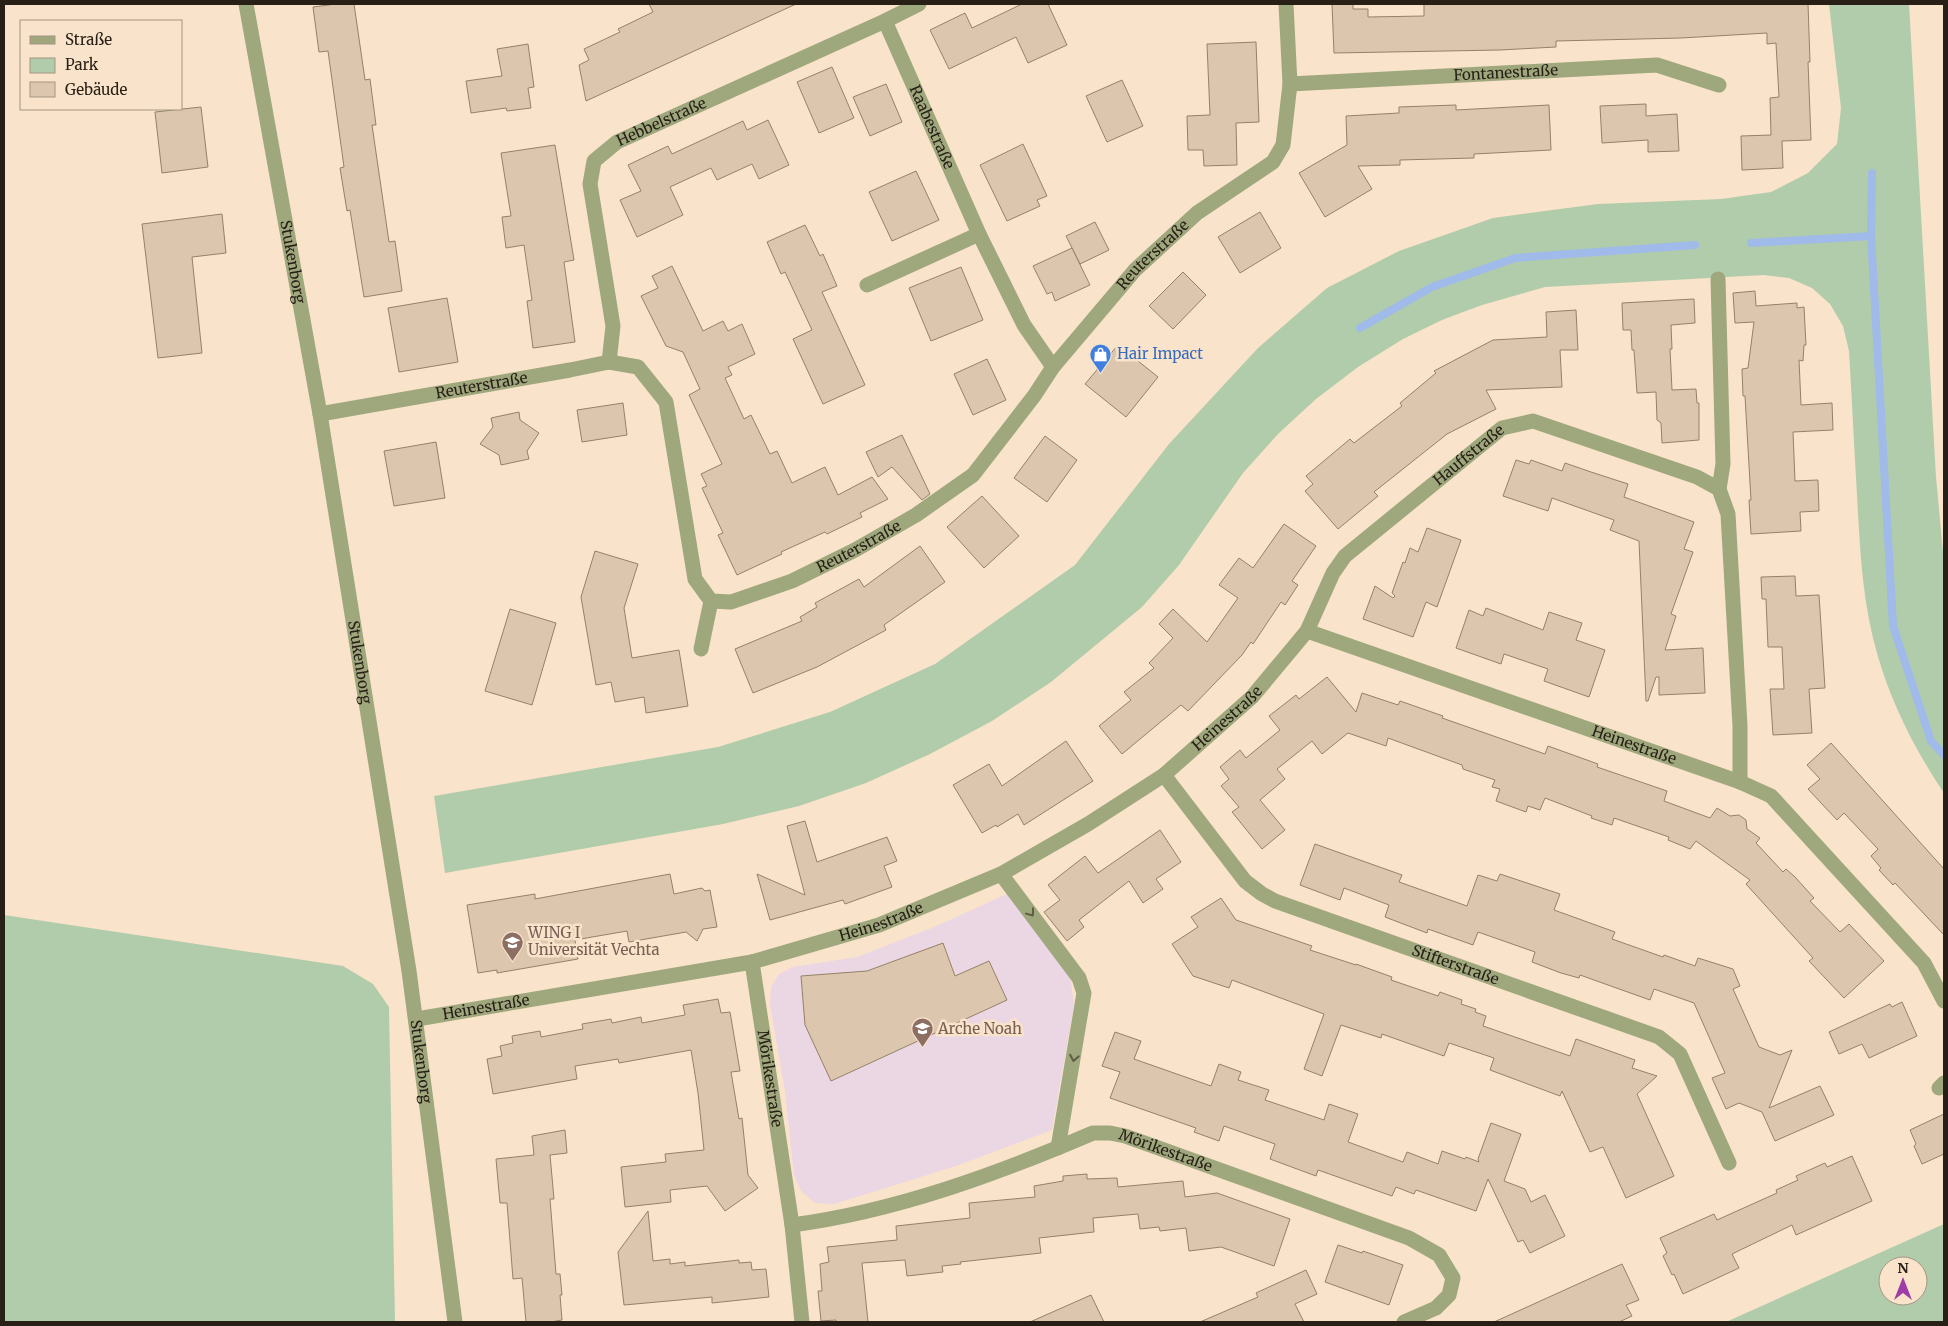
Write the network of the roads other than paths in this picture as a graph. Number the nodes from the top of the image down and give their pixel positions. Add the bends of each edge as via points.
1 (246, 4) edge
2 (919, 4) edge
3 (1286, 4) edge
4 (885, 21) junction
5 (1290, 84) junction
6 (1718, 85) dead end
7 (979, 234) junction
8 (1718, 279) dead end
9 (867, 285) dead end
10 (608, 362) junction
11 (1052, 366) junction
12 (320, 414) junction
13 (1719, 489) junction
14 (711, 600) junction
15 (1307, 631) junction
16 (701, 649) dead end
17 (1164, 775) junction
18 (1740, 782) junction
19 (1002, 874) junction
20 (752, 962) junction
21 (1944, 1002) edge
22 (417, 1019) junction
23 (1058, 1148) junction
24 (1729, 1163) dead end
25 (792, 1225) junction
26 (455, 1322) edge
27 (802, 1322) edge
28 (1404, 1322) edge

1 - 12 street, Stukenborg
2 - 4 street, Hebbelstraße
3 - 5 street, Reuterstraße
4 - 7 street, Raabestraße
4 - 10 street, Hebbelstraße via 617,142 594,161 590,184 613,326
5 - 6 street, Fontanestraße via 1657,65
5 - 11 street, Reuterstraße via 1284,145 1273,162 1197,213 1136,270
7 - 9 street
7 - 11 street, Raabestraße via 1024,325
8 - 13 street via 1723,464
10 - 12 street, Reuterstraße
10 - 14 street, Reuterstraße via 638,367 666,402 695,579
11 - 14 street, Reuterstraße via 1034,396 973,475 916,515 855,550 792,580 731,602
12 - 22 street, Stukenborg
13 - 15 street, Hauffstraße via 1697,477 1533,421 1502,428 1345,556 1333,573
13 - 18 street via 1728,514 1740,726
14 - 16 street
15 - 17 street, Heinestraße via 1252,697
15 - 18 street, Heinestraße
17 - 19 street, Heinestraße
17 - 24 street, Stifterstraße via 1245,881 1275,901 1659,1038 1680,1054
18 - 21 street, Heinestraße via 1771,796 1924,963
19 - 20 street, Heinestraße via 879,925
19 -> 23 street via 1079,978 1084,993
20 - 22 street, Heinestraße
20 - 25 street, Mörikestraße
22 - 26 street, Stukenborg
23 - 25 street, Mörikestraße via 938,1192 829,1220
23 - 28 street, Mörikestraße via 1093,1133 1126,1136 1409,1238 1439,1255 1453,1278 1449,1295 1436,1308
25 - 27 street, Mörikestraße

